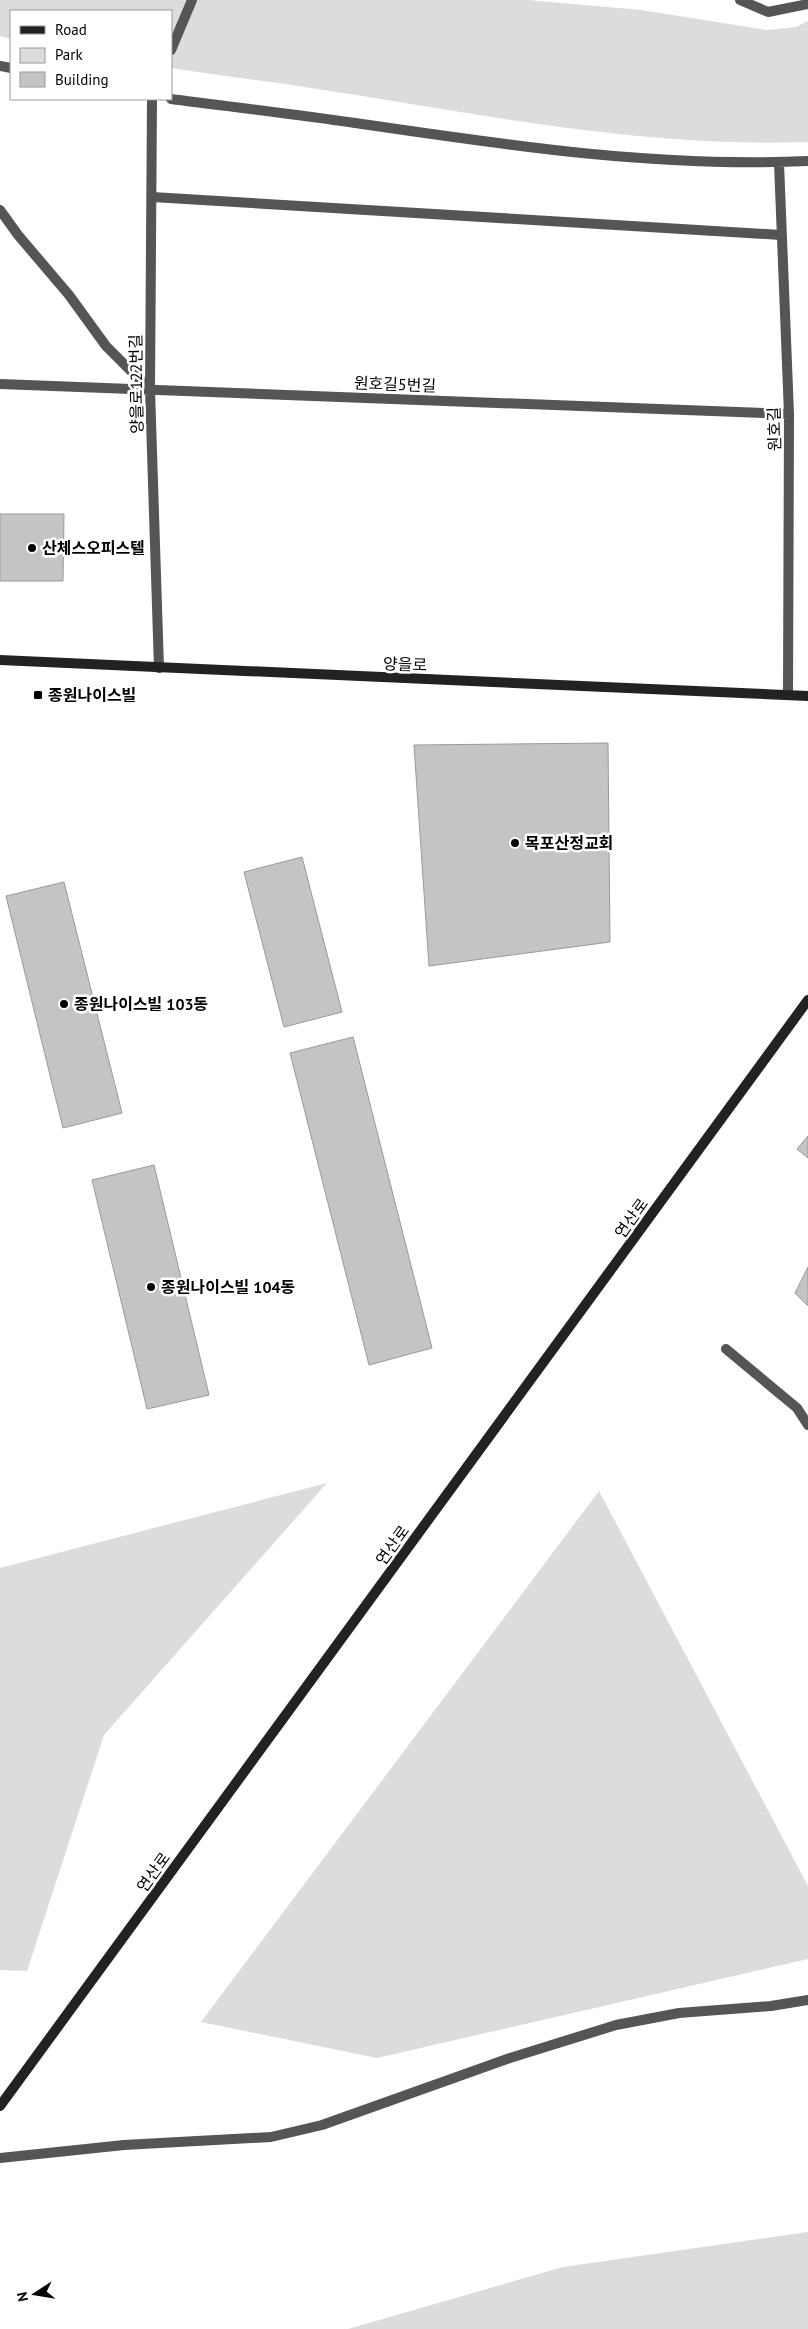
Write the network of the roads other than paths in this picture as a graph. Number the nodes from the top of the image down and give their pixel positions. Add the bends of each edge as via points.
1 (192, 0) edge
2 (740, 0) edge
3 (808, 4) edge
4 (172, 48) edge
5 (172, 99) edge
6 (152, 100) edge
7 (808, 161) edge
8 (779, 162) junction
9 (152, 197) junction
10 (0, 210) edge
11 (781, 234) junction
12 (0, 384) edge
13 (150, 390) junction
14 (789, 414) junction
15 (0, 660) edge
16 (160, 668) junction
17 (788, 695) junction
18 (808, 696) edge
19 (808, 1000) edge
20 (726, 1348) dead end
21 (808, 1425) edge
22 (808, 2000) edge
23 (0, 2106) edge
24 (0, 2158) edge

1 - 4 street
2 - 3 street via 768,12
5 - 8 street via 602,155
6 - 9 street, 양을로122번길
7 - 8 street
8 - 11 street, 원호길
9 - 11 street
9 - 13 street, 양을로122번길
10 - 13 street via 106,346
11 - 14 street, 원호길
12 - 13 street, 원호길5번길
13 - 14 street, 원호길5번길
13 - 16 street, 양을로122번길
14 - 17 street, 원호길
15 - 16 street, 양을로
16 - 17 street, 양을로
17 - 18 street, 양을로
19 - 23 street, 연산로
20 - 21 street via 797,1408
22 - 24 street via 679,2013 616,2025 510,2058 322,2125 271,2137 124,2145

